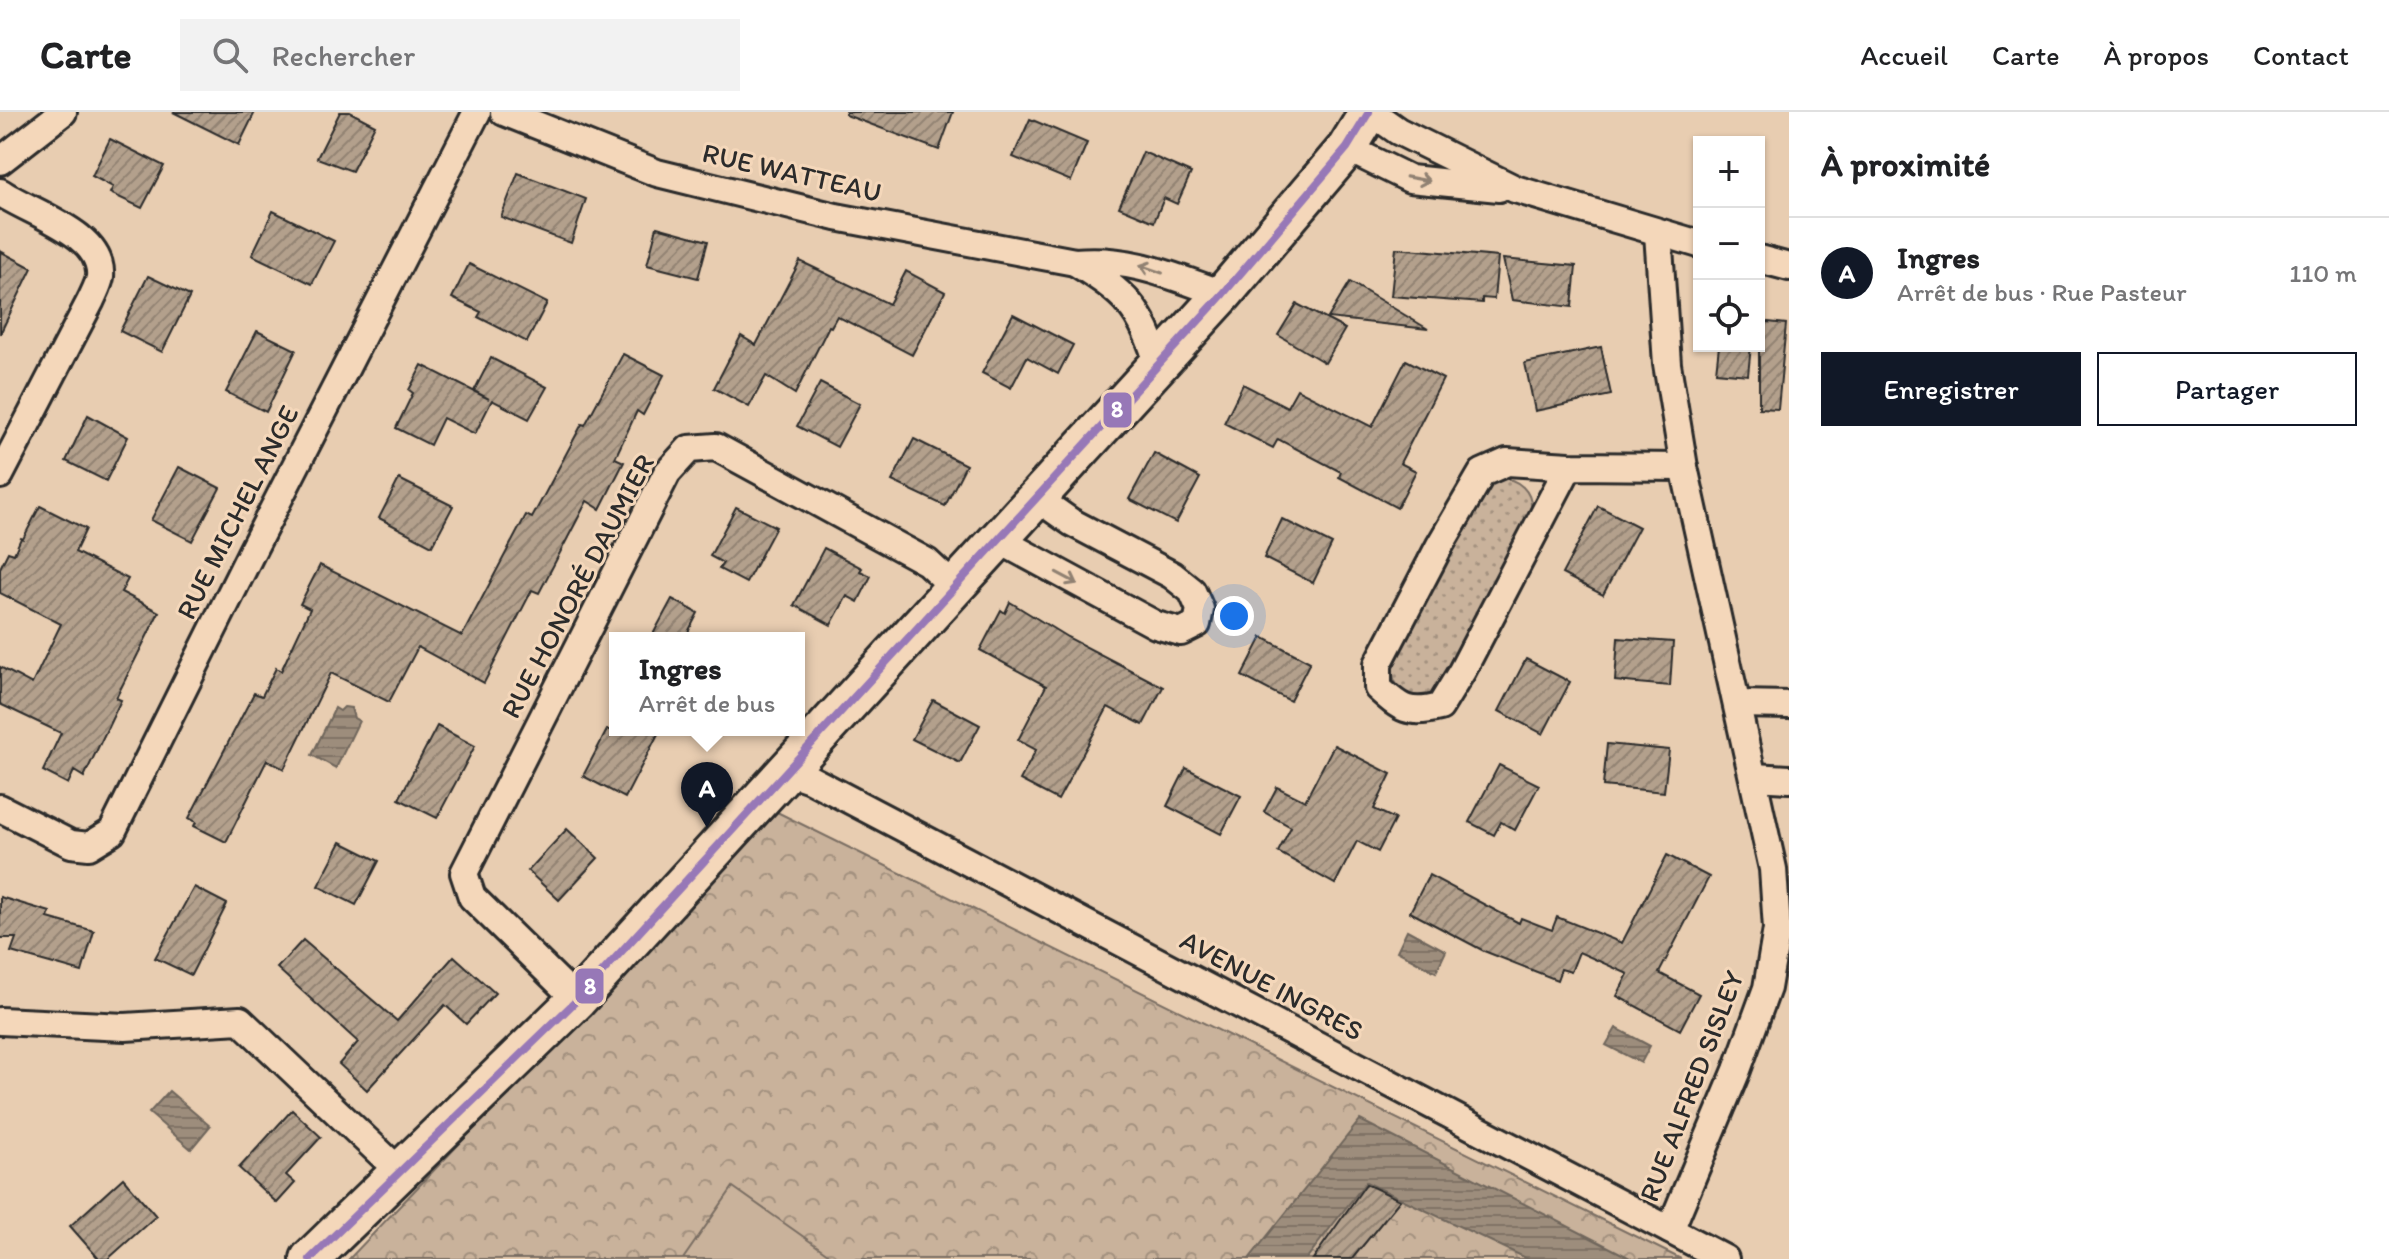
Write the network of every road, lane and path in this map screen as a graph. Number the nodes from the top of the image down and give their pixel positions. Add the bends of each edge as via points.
1 (63, 112) edge
2 (477, 112) edge
3 (504, 112) edge
4 (1370, 112) edge
5 (1347, 148) junction
6 (0, 161) edge
7 (1515, 189) junction
8 (0, 192) edge
9 (1658, 233) junction
10 (1693, 242) edge
11 (1765, 261) edge
12 (1075, 262) junction
13 (1789, 267) edge
14 (1223, 294) junction
15 (1159, 366) junction
16 (1569, 466) junction
17 (1684, 467) junction
18 (0, 475) edge
19 (1037, 498) junction
20 (999, 540) junction
21 (955, 588) junction
22 (1738, 704) junction
23 (1789, 705) edge
24 (787, 771) junction
25 (1754, 777) junction
26 (1789, 779) edge
27 (0, 808) edge
28 (577, 1000) junction
29 (0, 1021) edge
30 (400, 1172) junction
31 (1670, 1230) junction
32 (310, 1259) edge
33 (1725, 1259) edge

1 - 6 street
2 - 27 street, RUE MICHEL ANGE via 112,832 89,846 71,844
3 - 12 street, RUE WATTEAU via 657,173 836,217
4 - 5 street
4 - 7 street
5 -> 7 street via 1410,179
5 - 14 street
7 - 9 street
8 - 18 street via 82,237 97,256 100,277
9 - 10 street
9 - 17 street, RUE ALFRED SISLEY via 1667,364
11 - 13 street
14 -> 12 street, RUE WATTEAU via 1134,263
12 - 15 street, RUE WATTEAU via 1115,286 1134,305
14 - 15 street
15 - 19 street
16 - 16 street via 1507,462 1482,473 1378,664 1378,688 1393,702 1417,713 1440,707
16 - 17 street
17 - 22 street, RUE ALFRED SISLEY
19 - 20 street
20 -> 19 street via 1156,625 1181,632 1197,624 1200,609 1192,591 1172,575 1071,522
20 - 21 street
21 - 24 street
21 - 28 street, RUE HONORÉ DAUMIER via 927,562 716,447 689,449 667,473 464,873 472,897
22 - 23 street
22 - 25 street, RUE ALFRED SISLEY
24 - 28 street
24 - 31 street, AVENUE INGRES
25 - 26 street
25 - 31 street, RUE ALFRED SISLEY via 1773,869 1777,929 1767,988
28 - 30 street
29 - 30 street via 125,1027 240,1020
30 - 32 street
31 - 33 street, AVENUE INGRES

